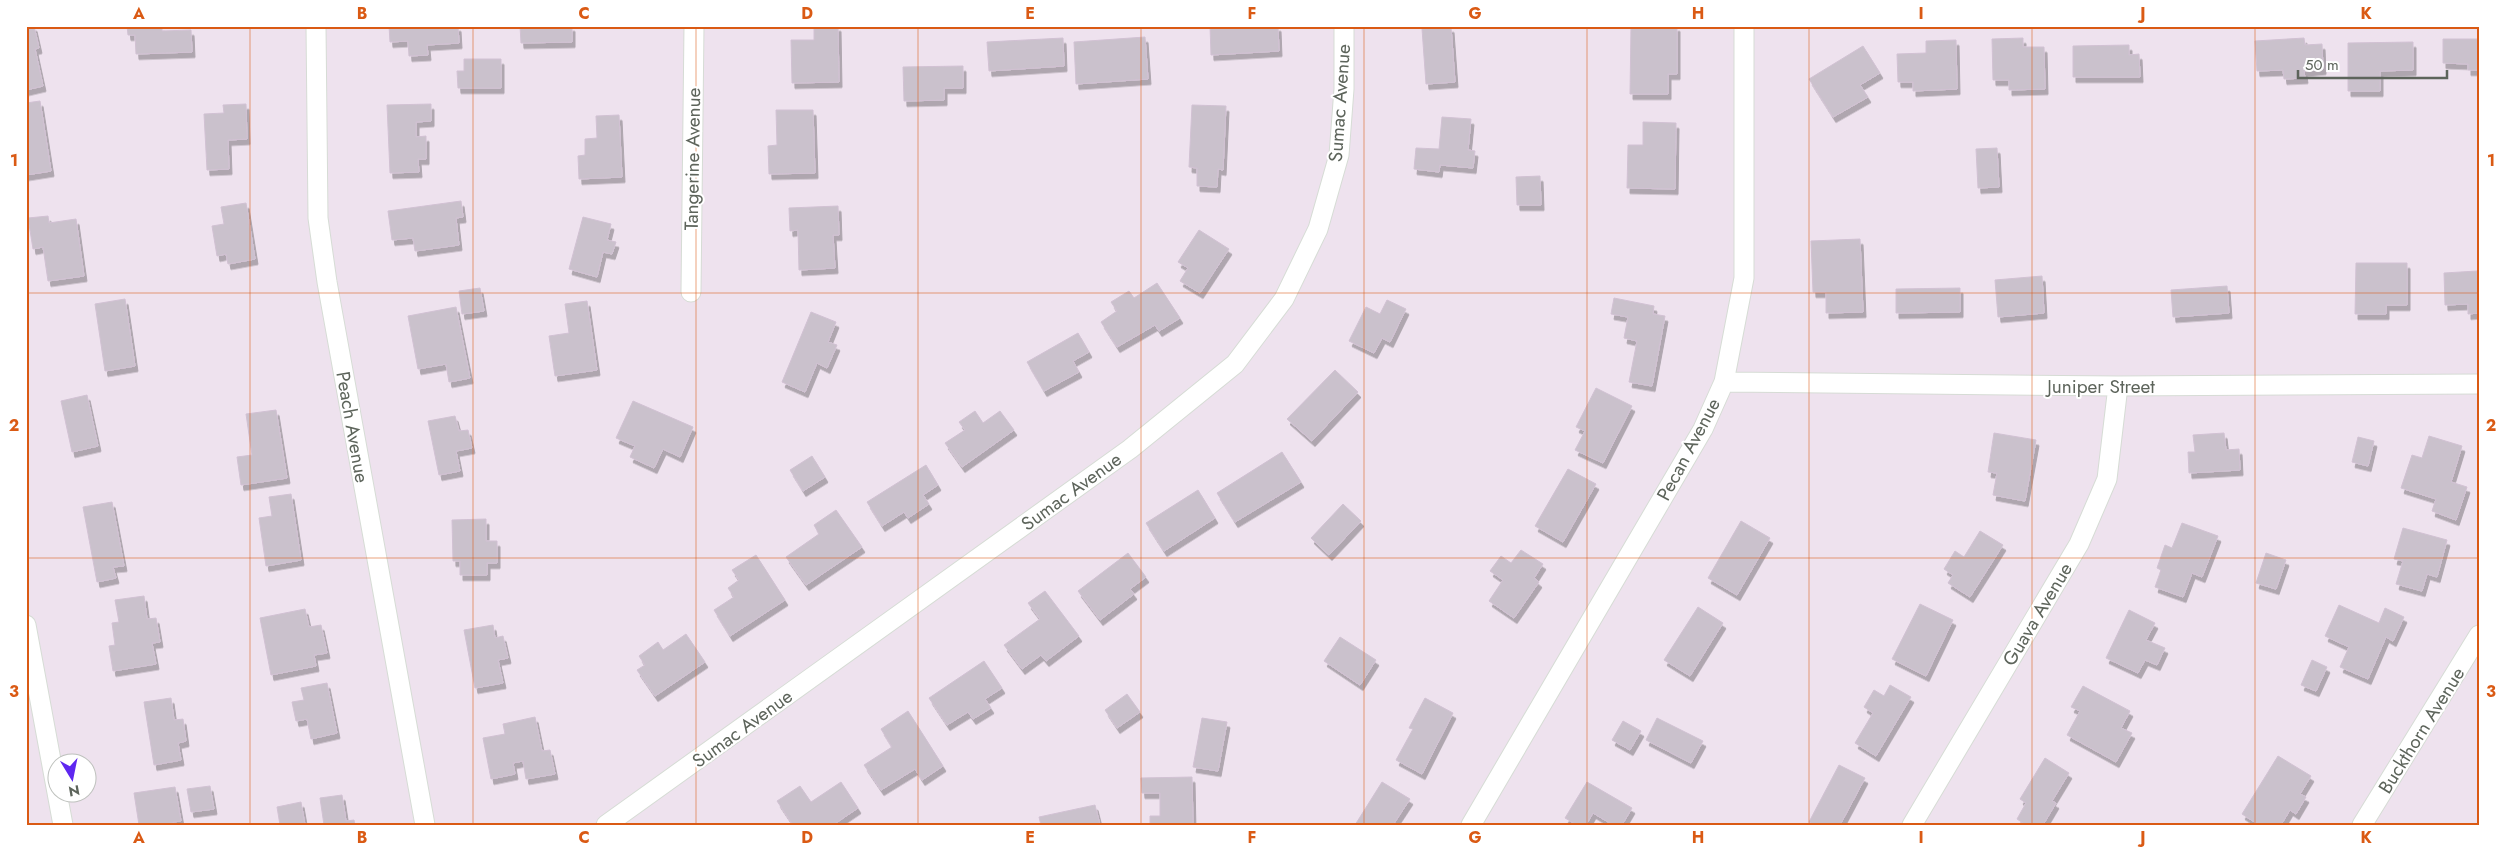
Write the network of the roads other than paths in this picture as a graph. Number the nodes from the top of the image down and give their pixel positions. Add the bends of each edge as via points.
1 (316, 26) edge
2 (694, 26) edge
3 (1344, 26) edge
4 (1744, 26) edge
5 (691, 292) dead end
6 (1724, 382) junction
7 (2479, 384) edge
8 (2118, 386) junction
9 (26, 625) edge
10 (2479, 635) edge
11 (63, 825) edge
12 (425, 825) edge
13 (606, 825) edge
14 (1470, 825) edge
15 (1912, 825) edge
16 (2362, 825) edge

1 - 12 street, Peach Avenue via 318,218
2 - 5 street, Tangerine Avenue
3 - 13 street, Sumac Avenue via 1339,155 1318,230 1284,299 1235,364 1130,449
4 - 6 street, Pecan Avenue via 1744,278
6 - 8 street, Juniper Street
6 - 14 street, Pecan Avenue via 1703,429
7 - 8 street, Juniper Street
8 - 15 street, Guava Avenue via 2107,479 2078,544
9 - 11 street
10 - 16 street, Buckthorn Avenue

